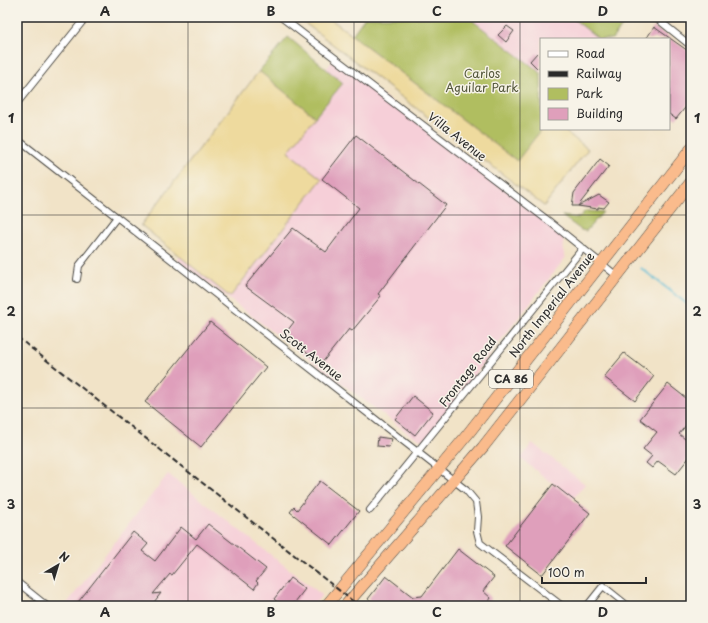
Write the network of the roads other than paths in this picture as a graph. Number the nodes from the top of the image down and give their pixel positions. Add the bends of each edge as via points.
1 (86, 17) edge
2 (281, 17) edge
3 (655, 17) edge
4 (691, 46) edge
5 (17, 103) edge
6 (17, 139) edge
7 (691, 149) edge
8 (691, 182) edge
9 (117, 217) junction
10 (583, 248) junction
11 (601, 263) junction
12 (617, 276) junction
13 (77, 279) dead end
14 (419, 453) junction
15 (439, 469) junction
16 (454, 480) junction
17 (370, 510) dead end
18 (17, 582) edge
19 (48, 606) edge
20 (326, 606) edge
21 (345, 606) edge
22 (562, 606) edge
23 (587, 606) edge
24 (628, 606) edge

1 - 5 street
2 - 10 street, Villa Avenue
3 - 4 street
6 - 9 street, Scott Avenue
7 - 11 highway, North Imperial Avenue / CA 86
8 - 12 highway, CA 86
9 - 13 street via 79,266
9 - 14 street, Scott Avenue
10 - 11 street, Villa Avenue
10 - 14 street, Frontage Road
11 - 12 street, Villa Avenue
11 - 15 highway, North Imperial Avenue / CA 86
12 - 16 highway, CA 86 via 483,447
14 - 15 street, Scott Avenue
14 - 17 street, Frontage Road
15 - 16 street, Scott Avenue
15 - 20 highway, North Imperial Avenue / CA 86
16 - 21 highway, CA 86
16 - 22 street, Scott Avenue via 476,502 480,543
18 - 19 street
23 - 24 street via 603,586

